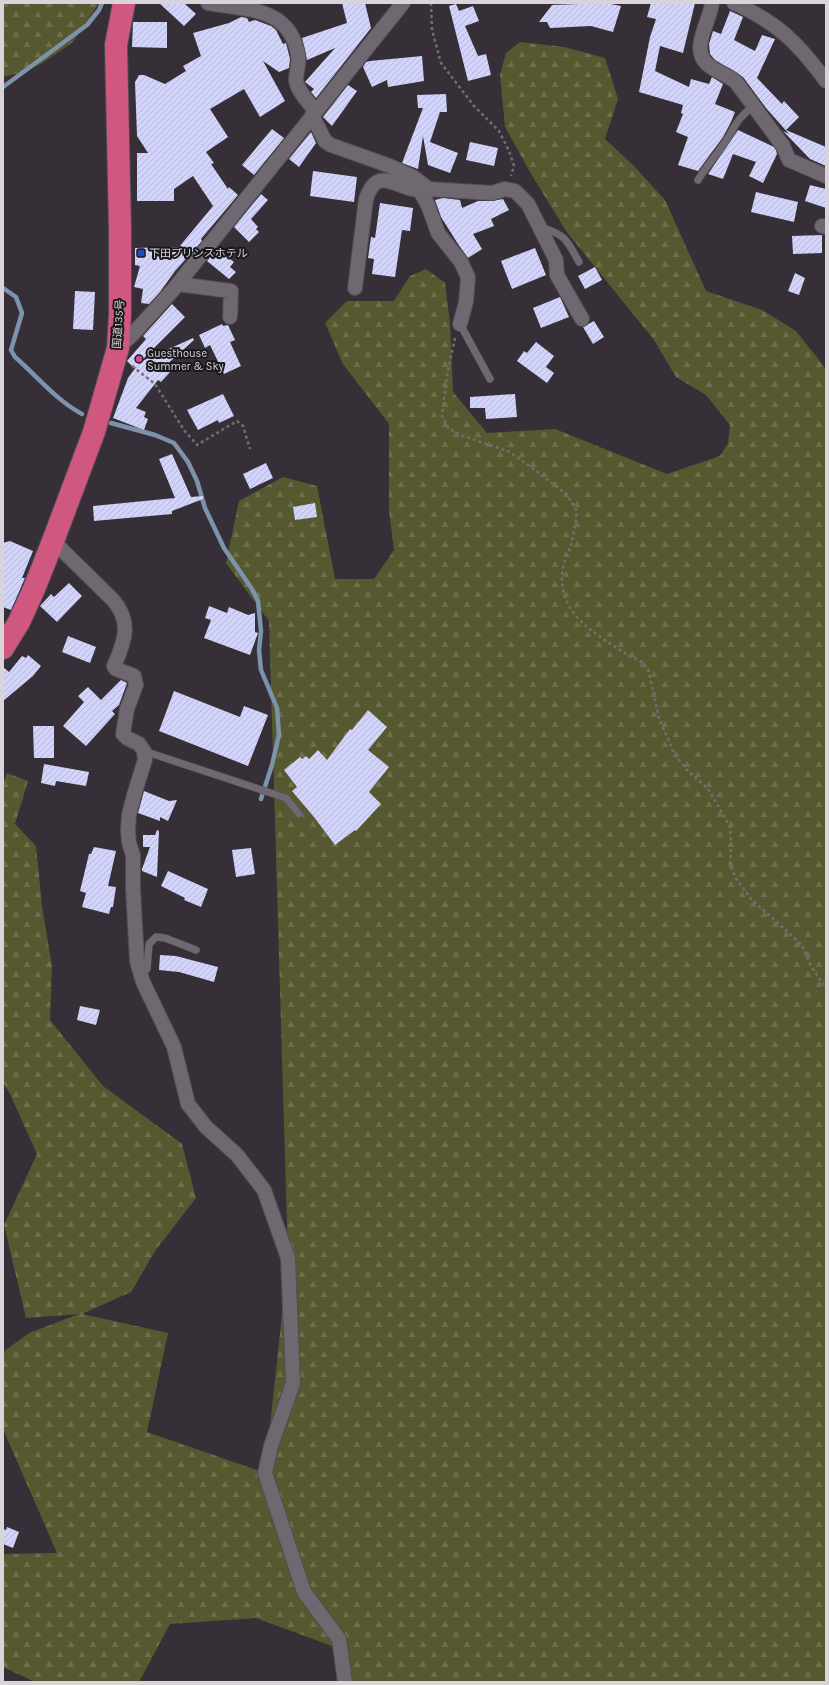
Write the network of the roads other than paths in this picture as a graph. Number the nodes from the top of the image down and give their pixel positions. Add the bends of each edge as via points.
1 (124, 3) edge
2 (208, 3) edge
3 (403, 3) edge
4 (712, 3) edge
5 (734, 3) edge
6 (826, 82) edge
7 (753, 107) junction
8 (313, 113) junction
9 (826, 176) edge
10 (698, 180) dead end
11 (424, 190) junction
12 (540, 227) junction
13 (579, 262) dead end
14 (178, 284) junction
15 (355, 288) dead end
16 (230, 317) dead end
17 (582, 319) dead end
18 (460, 324) joint
19 (117, 353) junction
20 (490, 379) dead end
21 (54, 541) junction
22 (3, 648) edge
23 (144, 751) junction
24 (298, 814) dead end
25 (196, 950) dead end
26 (140, 972) junction
27 (344, 1682) edge

1 - 19 highway, 国道135号 via 116,45 120,230 120,314
2 - 8 street via 256,11 278,19 294,41 299,63 296,81
3 - 8 street
4 - 7 street via 700,47 701,56 707,64 736,82
5 - 6 street via 771,22 808,58
7 - 9 street via 783,146 789,160
7 - 10 lane via 737,121 724,145
8 - 11 street via 325,141 407,174
8 - 14 street
11 - 12 street via 492,193 505,189 515,191 528,204
11 - 15 street via 384,180 377,181 371,186 366,199
11 - 18 street via 438,233 461,262 468,277 466,302
12 - 13 lane via 555,231 567,240
12 - 17 street via 556,260 557,275
14 - 16 street via 231,291
14 - 19 street
18 - 20 lane
19 - 21 highway, 国道135号 via 94,432
21 - 22 highway, 国道135号 via 19,622
21 - 23 street via 120,608 126,627 114,666 134,676 136,685 123,734 139,744
23 - 24 lane via 286,798
23 - 26 street via 145,760 129,815 128,830 133,855 137,961
25 - 26 lane via 156,937 149,944 147,968
26 - 27 street via 174,1048 188,1104 206,1127 238,1155 264,1190 288,1258 293,1383 271,1446 265,1473 304,1592 339,1639

